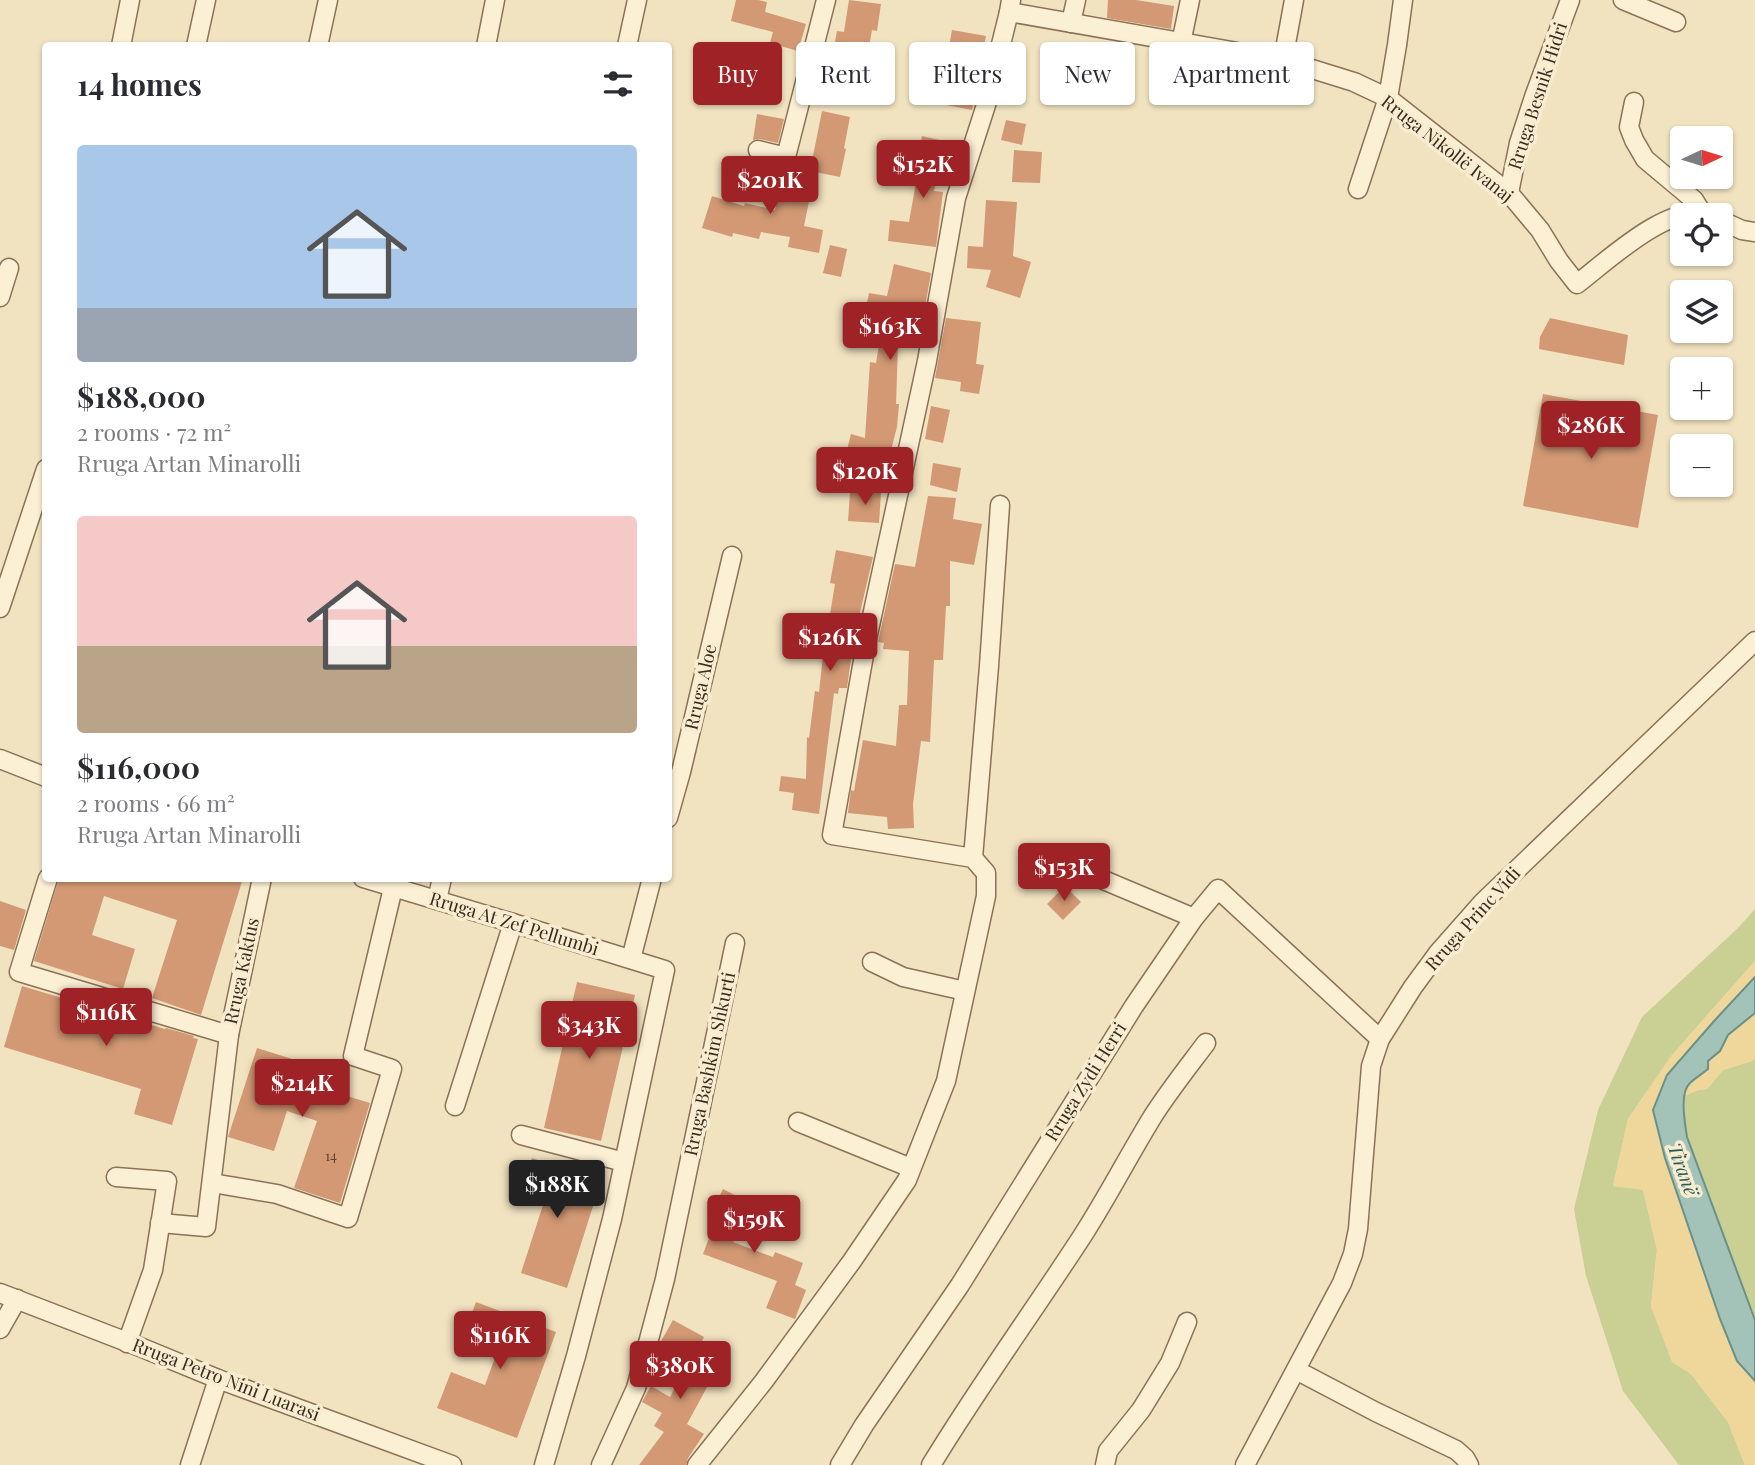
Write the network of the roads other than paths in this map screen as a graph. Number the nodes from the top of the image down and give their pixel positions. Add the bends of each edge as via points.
1 (130, 0) edge
2 (206, 0) edge
3 (328, 0) edge
4 (495, 0) edge
5 (636, 0) edge
6 (826, 0) edge
7 (1076, 0) edge
8 (1190, 0) edge
9 (1294, 0) edge
10 (1403, 0) edge
11 (1570, 0) edge
12 (1623, 0) edge
13 (1010, 6) edge
14 (1676, 22) dead end
15 (1071, 23) junction
16 (122, 42) edge
17 (197, 42) edge
18 (319, 42) edge
19 (486, 42) edge
20 (628, 42) edge
21 (1176, 42) edge
22 (1181, 42) edge
23 (1286, 42) edge
24 (1314, 70) edge
25 (1388, 98) junction
26 (1634, 102) dead end
27 (758, 150) dead end
28 (1358, 189) dead end
29 (1508, 193) junction
30 (1696, 203) edge
31 (1670, 220) edge
32 (1733, 226) edge
33 (1755, 232) edge
34 (9, 268) dead end
35 (0, 297) edge
36 (42, 481) edge
37 (1000, 505) dead end
38 (732, 556) dead end
39 (0, 608) edge
40 (1755, 641) edge
41 (0, 759) edge
42 (42, 772) edge
43 (672, 804) edge
44 (973, 858) junction
45 (1094, 876) dead end
46 (47, 882) edge
47 (261, 882) edge
48 (375, 882) edge
49 (441, 882) edge
50 (651, 882) edge
51 (393, 888) junction
52 (437, 900) junction
53 (1194, 918) junction
54 (513, 923) junction
55 (734, 943) dead end
56 (631, 959) junction
57 (872, 962) dead end
58 (965, 991) junction
59 (229, 1035) junction
60 (1380, 1039) junction
61 (1206, 1043) dead end
62 (455, 1107) dead end
63 (798, 1122) dead end
64 (521, 1135) dead end
65 (624, 1162) junction
66 (911, 1168) junction
67 (116, 1177) dead end
68 (212, 1182) junction
69 (160, 1223) junction
70 (8, 1296) edge
71 (1187, 1322) dead end
72 (0, 1329) edge
73 (127, 1343) junction
74 (1296, 1370) junction
75 (218, 1379) junction
76 (190, 1465) edge
77 (452, 1465) edge
78 (544, 1465) edge
79 (601, 1465) edge
80 (697, 1465) edge
81 (840, 1465) edge
82 (931, 1465) edge
83 (1105, 1465) edge
84 (1245, 1465) edge
85 (1469, 1465) edge

1 - 16 street
2 - 17 street
3 - 18 street
4 - 19 street
5 - 20 street
6 - 27 street via 786,158
7 - 15 street
8 - 22 street
9 - 23 street
10 - 25 street
11 - 29 street, Rruga Besnik Hidri via 1519,143
12 - 14 street
13 - 15 street, Rruga Nikollë Ivanaj
13 - 44 street via 986,105 956,198 832,835
15 - 21 street, Rruga Nikollë Ivanaj
24 - 25 street, Rruga Nikollë Ivanaj
25 - 28 street
25 - 29 street, Rruga Nikollë Ivanaj
26 - 30 street via 1629,127 1645,159
29 - 31 street, Rruga Nikollë Ivanaj via 1577,284 1639,236
32 - 33 street
34 - 35 street
36 - 39 street
37 - 44 street
38 - 43 street, Rruga Aloe
40 - 60 street, Rruga Princ Vidi via 1483,902 1438,953
41 - 42 street
44 - 58 street via 986,873 986,896
45 - 53 street
46 - 59 street via 19,972
47 - 59 street, Rruga Kaktus
48 - 51 street, Rruga At Zef Pellumbi
49 - 52 street
50 - 56 street
51 - 52 street, Rruga At Zef Pellumbi
51 - 68 street via 353,1056 392,1069 348,1218 277,1194
52 - 54 street, Rruga At Zef Pellumbi
53 - 60 street, Rruga Zydi Herri via 1218,889
53 - 81 street, Rruga Zydi Herri
54 - 56 street, Rruga At Zef Pellumbi
54 - 62 street
55 - 79 street, Rruga Bashkim Shkurti via 665,1279 636,1388
56 - 65 street, Rruga At Zef Pellumbi via 665,970
57 - 58 street via 903,977
58 - 66 street via 946,1081
59 - 68 street, Rruga Kaktus
60 - 74 street, Rruga Princ Vidi via 1371,1066 1353,1254
61 - 82 street via 1154,1114 1084,1234
63 - 66 street
64 - 65 street
65 - 78 street
66 - 80 street via 852,1261
67 - 69 street via 167,1181
68 - 69 street, Rruga Kaktus via 206,1227
69 - 73 street via 153,1269
70 - 72 street
70 - 73 street, Rruga Petro Nini Luarasi
71 - 83 street via 1170,1363 1108,1451
73 - 75 street, Rruga Petro Nini Luarasi
74 - 84 street, Rruga Princ Vidi
74 - 85 street via 1456,1450
75 - 76 street
75 - 77 street, Rruga Petro Nini Luarasi

